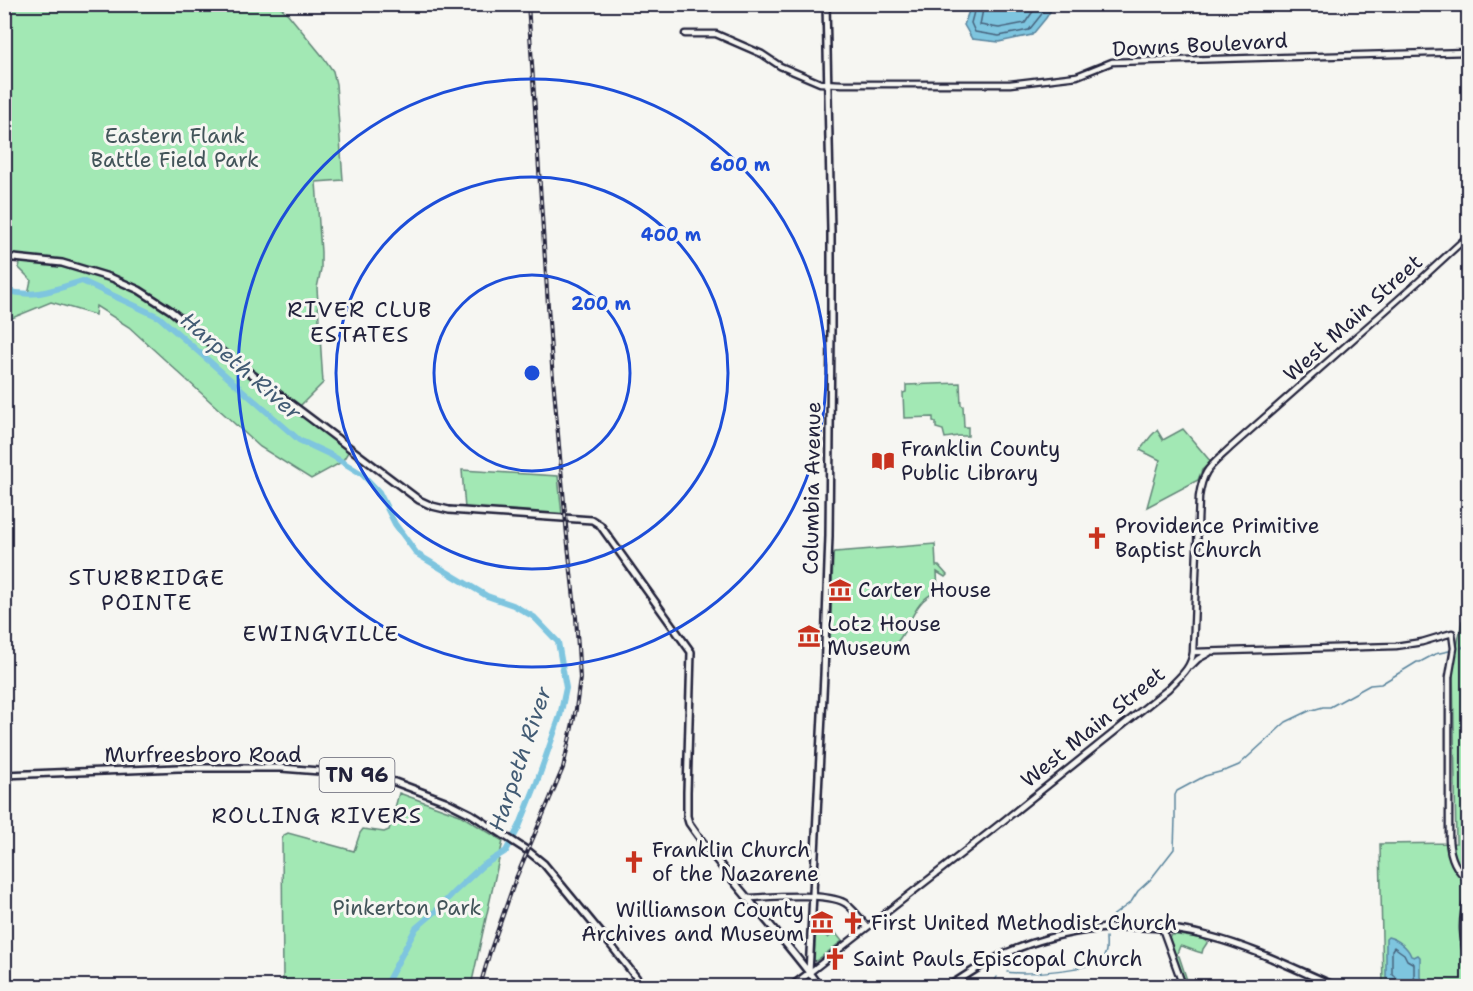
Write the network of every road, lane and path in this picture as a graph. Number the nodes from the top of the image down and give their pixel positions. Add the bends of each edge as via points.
1 (826, 4) edge
2 (686, 34) dead end
3 (1468, 52) edge
4 (827, 83) junction
5 (1468, 236) edge
6 (4, 257) edge
7 (1193, 652) junction
8 (1213, 652) junction
9 (1187, 670) junction
10 (4, 775) edge
11 (1468, 879) edge
12 (1468, 896) edge
13 (812, 897) junction
14 (748, 898) junction
15 (867, 927) junction
16 (1162, 928) junction
17 (1468, 964) edge
18 (809, 973) junction
19 (643, 987) edge
20 (792, 987) edge
21 (819, 987) edge
22 (950, 987) edge
23 (1183, 987) edge
24 (1335, 987) edge

1 - 4 main road, Columbia Avenue
2 - 4 street, Downs Boulevard via 716,34
3 - 4 street, Downs Boulevard via 1112,62 1077,76 1010,84
4 - 13 main road, Columbia Avenue via 831,231 828,548
5 - 7 street, West Main Street via 1207,471 1199,497
6 - 14 main road via 62,263 139,290 432,506 592,520 600,525 692,652 687,816 694,831
7 - 8 street
7 - 9 street, West Main Street
8 - 9 street
8 - 11 street via 1396,646 1452,633 1449,840 1454,863
9 - 15 street, West Main Street
10 - 19 main road, Murfreesboro Road / TN 96 via 281,768 395,782 471,814 544,864
12 - 17 street via 1462,927
13 - 14 street
13 - 15 street via 844,903
13 - 18 main road, Columbia Avenue
14 - 18 main road
15 - 18 street, West Main Street
16 - 22 main road via 1109,928 1057,936 989,962
16 - 23 street
16 - 24 main road via 1224,941
18 - 20 main road
18 - 21 main road

